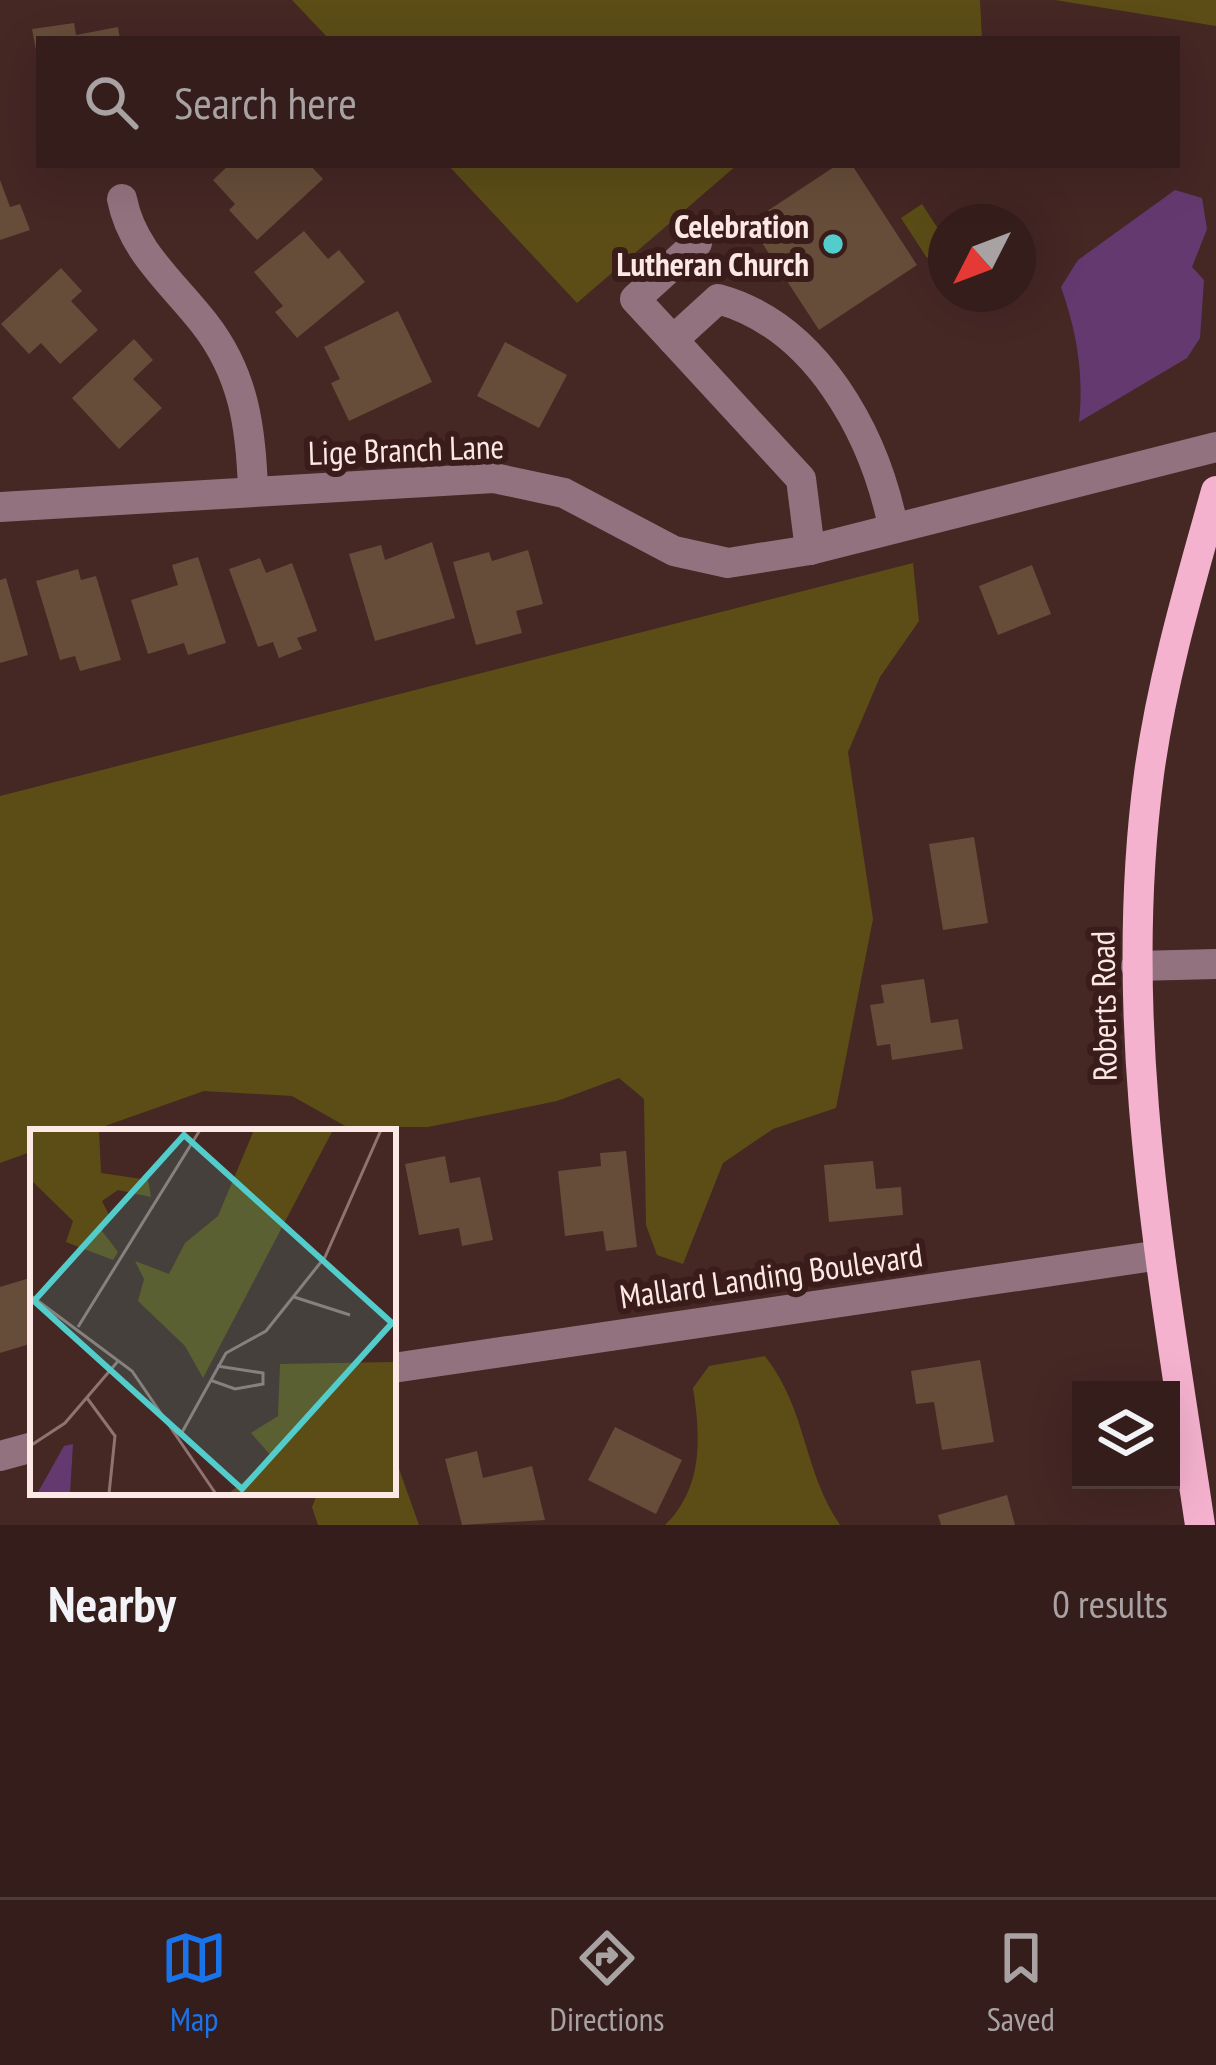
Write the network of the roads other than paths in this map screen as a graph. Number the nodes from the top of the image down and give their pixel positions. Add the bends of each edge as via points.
1 (122, 200) dead end
2 (697, 243) dead end
3 (673, 340) junction
4 (1216, 447) edge
5 (253, 490) junction
6 (1216, 491) edge
7 (0, 507) edge
8 (893, 526) junction
9 (810, 550) junction
10 (1216, 964) edge
11 (1136, 966) junction
12 (1160, 1255) junction
13 (396, 1368) edge
14 (30, 1448) edge
15 (0, 1456) edge
16 (1200, 1525) edge

1 - 5 street via 138,243 235,372 251,435
2 - 3 street via 635,299
3 - 8 street via 718,299 783,336 823,372 863,432
3 - 9 street via 801,479
4 - 8 street, Lige Branch Lane
5 - 7 street, Lige Branch Lane
5 - 9 street, Lige Branch Lane via 494,478 564,493 697,559 768,560
6 - 11 main road, Roberts Road via 1149,773
8 - 9 street, Lige Branch Lane
10 - 11 street
11 - 12 main road, Roberts Road
12 - 13 street, Mallard Landing Boulevard
12 - 16 main road, Roberts Road
14 - 15 street

